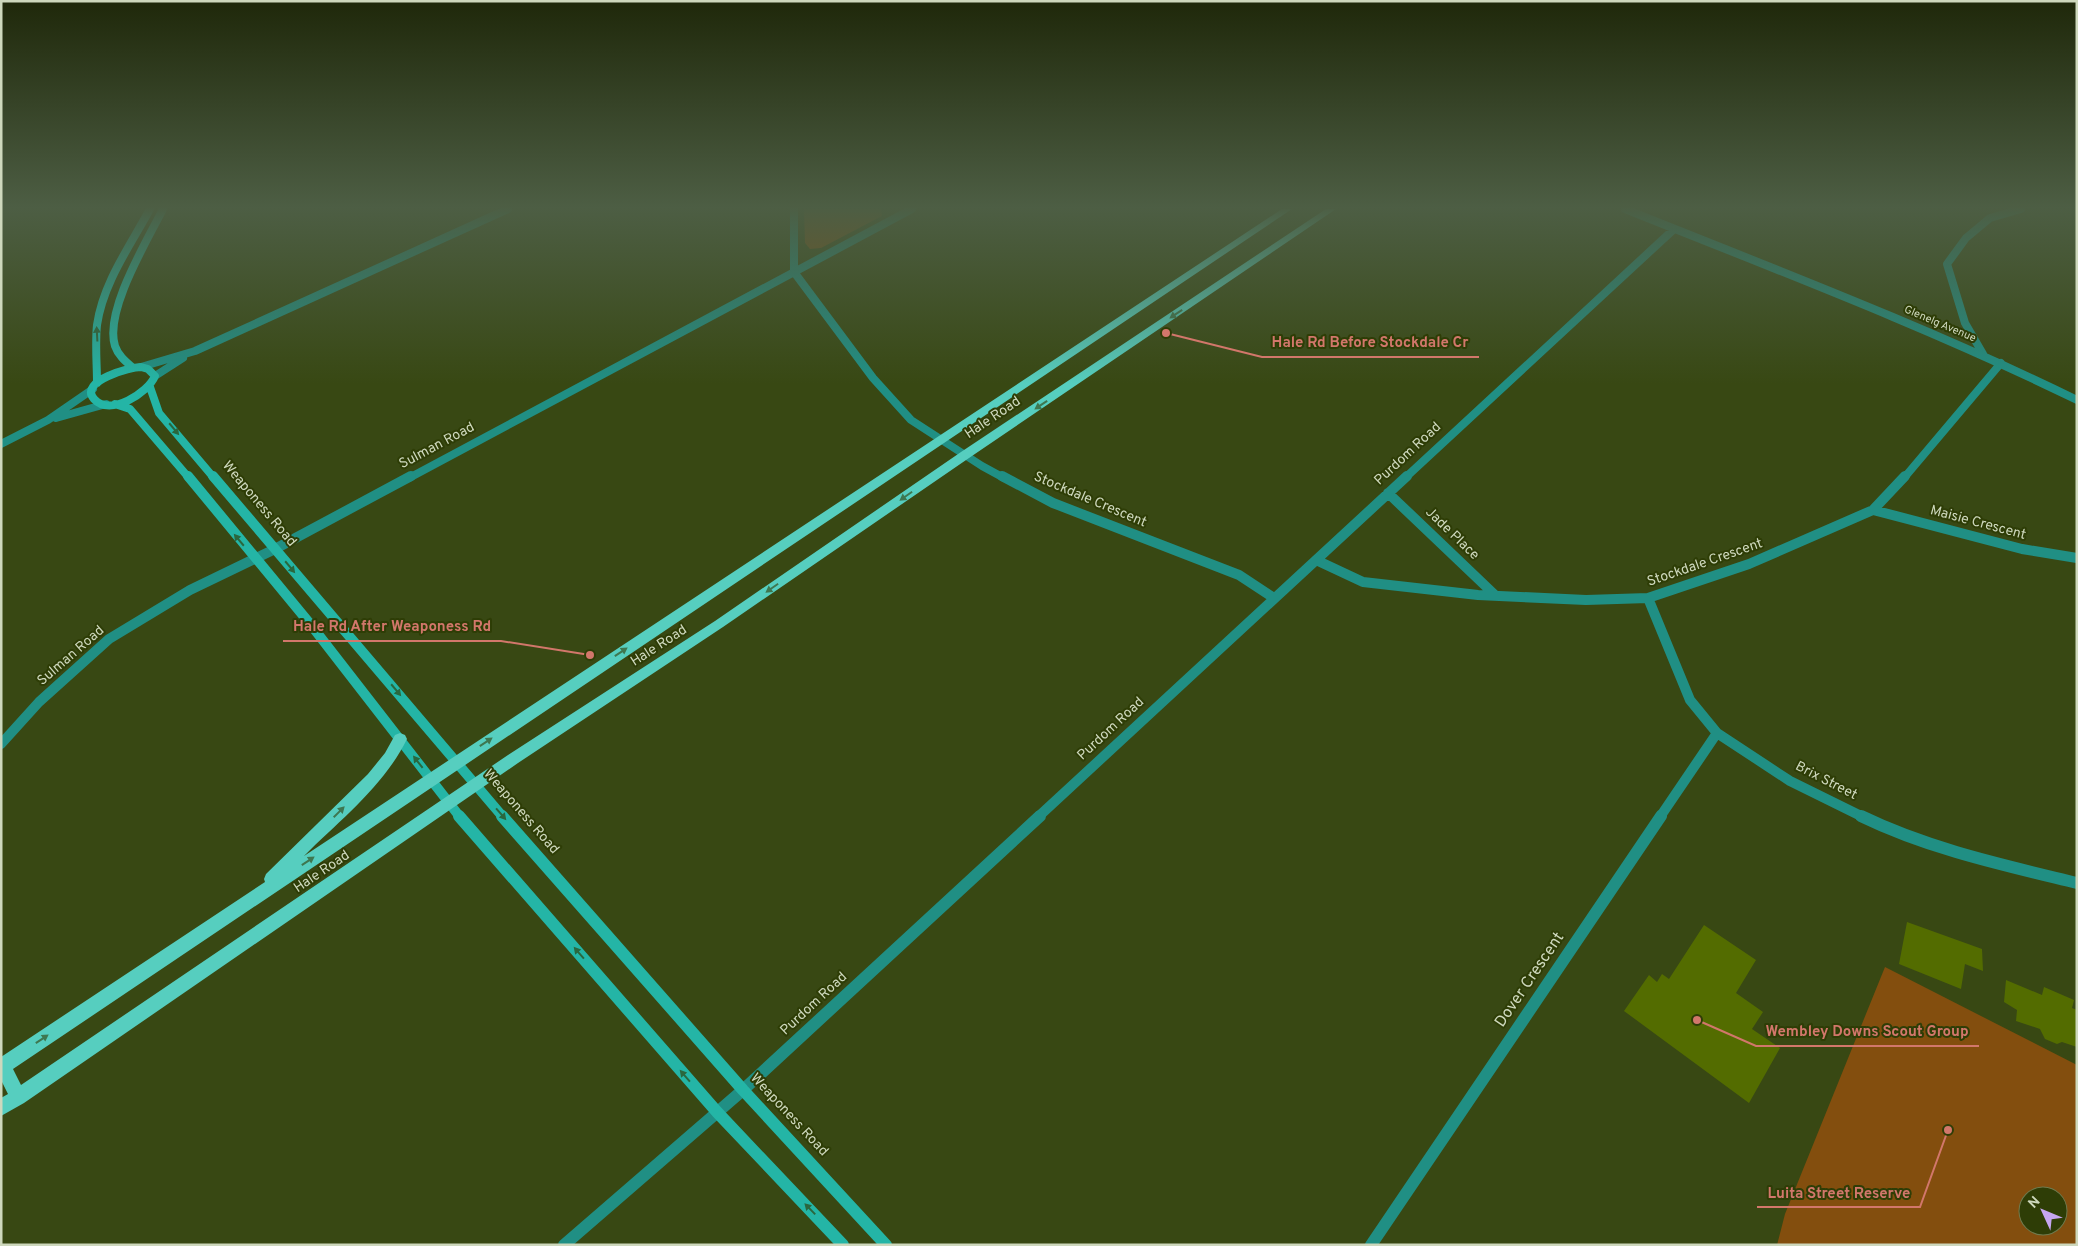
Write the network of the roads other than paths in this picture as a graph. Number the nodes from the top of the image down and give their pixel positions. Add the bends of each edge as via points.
1 (119, 267) edge
2 (135, 267) edge
3 (379, 267) edge
4 (794, 267) edge
5 (803, 267) edge
6 (1200, 267) edge
7 (1245, 267) edge
8 (1634, 267) edge
9 (1771, 267) edge
10 (1948, 267) edge
11 (794, 272) junction
12 (195, 350) junction
13 (1983, 355) junction
14 (2002, 363) junction
15 (137, 367) junction
16 (156, 376) junction
17 (95, 386) junction
18 (150, 387) junction
19 (2077, 400) edge
20 (110, 404) junction
21 (48, 420) junction
22 (940, 439) junction
23 (1, 444) edge
24 (965, 455) junction
25 (1388, 493) junction
26 (1873, 510) junction
27 (275, 549) junction
28 (2077, 558) edge
29 (255, 559) junction
30 (1316, 560) junction
31 (1496, 596) junction
32 (1274, 598) junction
33 (1648, 598) junction
34 (1717, 734) junction
35 (400, 739) junction
36 (1, 744) edge
37 (457, 762) junction
38 (431, 779) junction
39 (476, 785) junction
40 (449, 803) junction
41 (2077, 884) edge
42 (124, 984) junction
43 (2, 1066) edge
44 (743, 1090) junction
45 (18, 1097) junction
46 (1, 1108) edge
47 (717, 1112) junction
48 (564, 1245) edge
49 (843, 1245) edge
50 (886, 1245) edge
51 (1371, 1245) edge

17 -> 1 main road via 97,325 106,291
2 - 15 main road via 122,292 113,342 117,353
3 - 12 street
4 - 11 street
5 - 11 street, Sulman Road
6 - 22 main road, Hale Road
7 -> 24 main road, Hale Road
8 - 25 street, Purdom Road
9 - 13 street, Glenelg Avenue
10 - 13 street via 1971,339
11 - 22 street, Stockdale Crescent via 873,378 911,420
11 - 27 street, Sulman Road
12 - 15 street
12 - 16 street
13 - 14 street, Glenelg Avenue
14 - 19 street, Glenelg Avenue
14 - 26 street, Stockdale Crescent via 1912,470
15 - 16 main road via 148,369
15 - 17 main road via 113,373
16 - 18 main road
17 - 20 main road via 93,399
17 - 21 street
18 - 20 main road via 135,398
18 -> 27 main road, Weaponess Road via 160,413
20 - 21 street
29 -> 20 main road via 141,420 130,409
21 - 23 street
22 - 24 street, Stockdale Crescent
37 -> 22 main road, Hale Road
24 - 32 street, Stockdale Crescent via 1053,503 1239,575
24 -> 39 main road, Hale Road
25 - 30 street, Purdom Road
25 - 31 street, Jade Place
26 - 28 street, Maisie Crescent via 2022,549
26 - 33 street, Stockdale Crescent via 1749,564
27 - 29 street, Sulman Road
27 -> 37 main road, Weaponess Road
29 - 35 main road
29 - 36 street, Sulman Road via 190,590 110,639 39,702
30 - 31 street, Stockdale Crescent via 1363,582
30 - 32 street, Purdom Road
31 - 33 street, Stockdale Crescent via 1586,600
32 - 44 street, Purdom Road
33 - 34 street, Brix Street via 1690,700
34 - 41 street, Brix Street via 1790,781 1882,826 1964,856
34 - 51 street, Dover Crescent
38 -> 35 main road
42 -> 35 main road via 266,884 373,778
37 - 38 main road, Hale Road
37 - 39 main road, Weaponess Road
38 - 40 main road
42 -> 38 main road, Hale Road
39 - 40 main road, Hale Road
39 -> 44 main road, Weaponess Road
40 - 45 main road, Hale Road
47 -> 40 main road
43 -> 42 main road, Hale Road
43 - 45 main road
44 - 47 street, Purdom Road
44 - 50 main road, Weaponess Road
45 - 46 main road, Hale Road
47 - 48 street, Purdom Road
49 -> 47 main road

